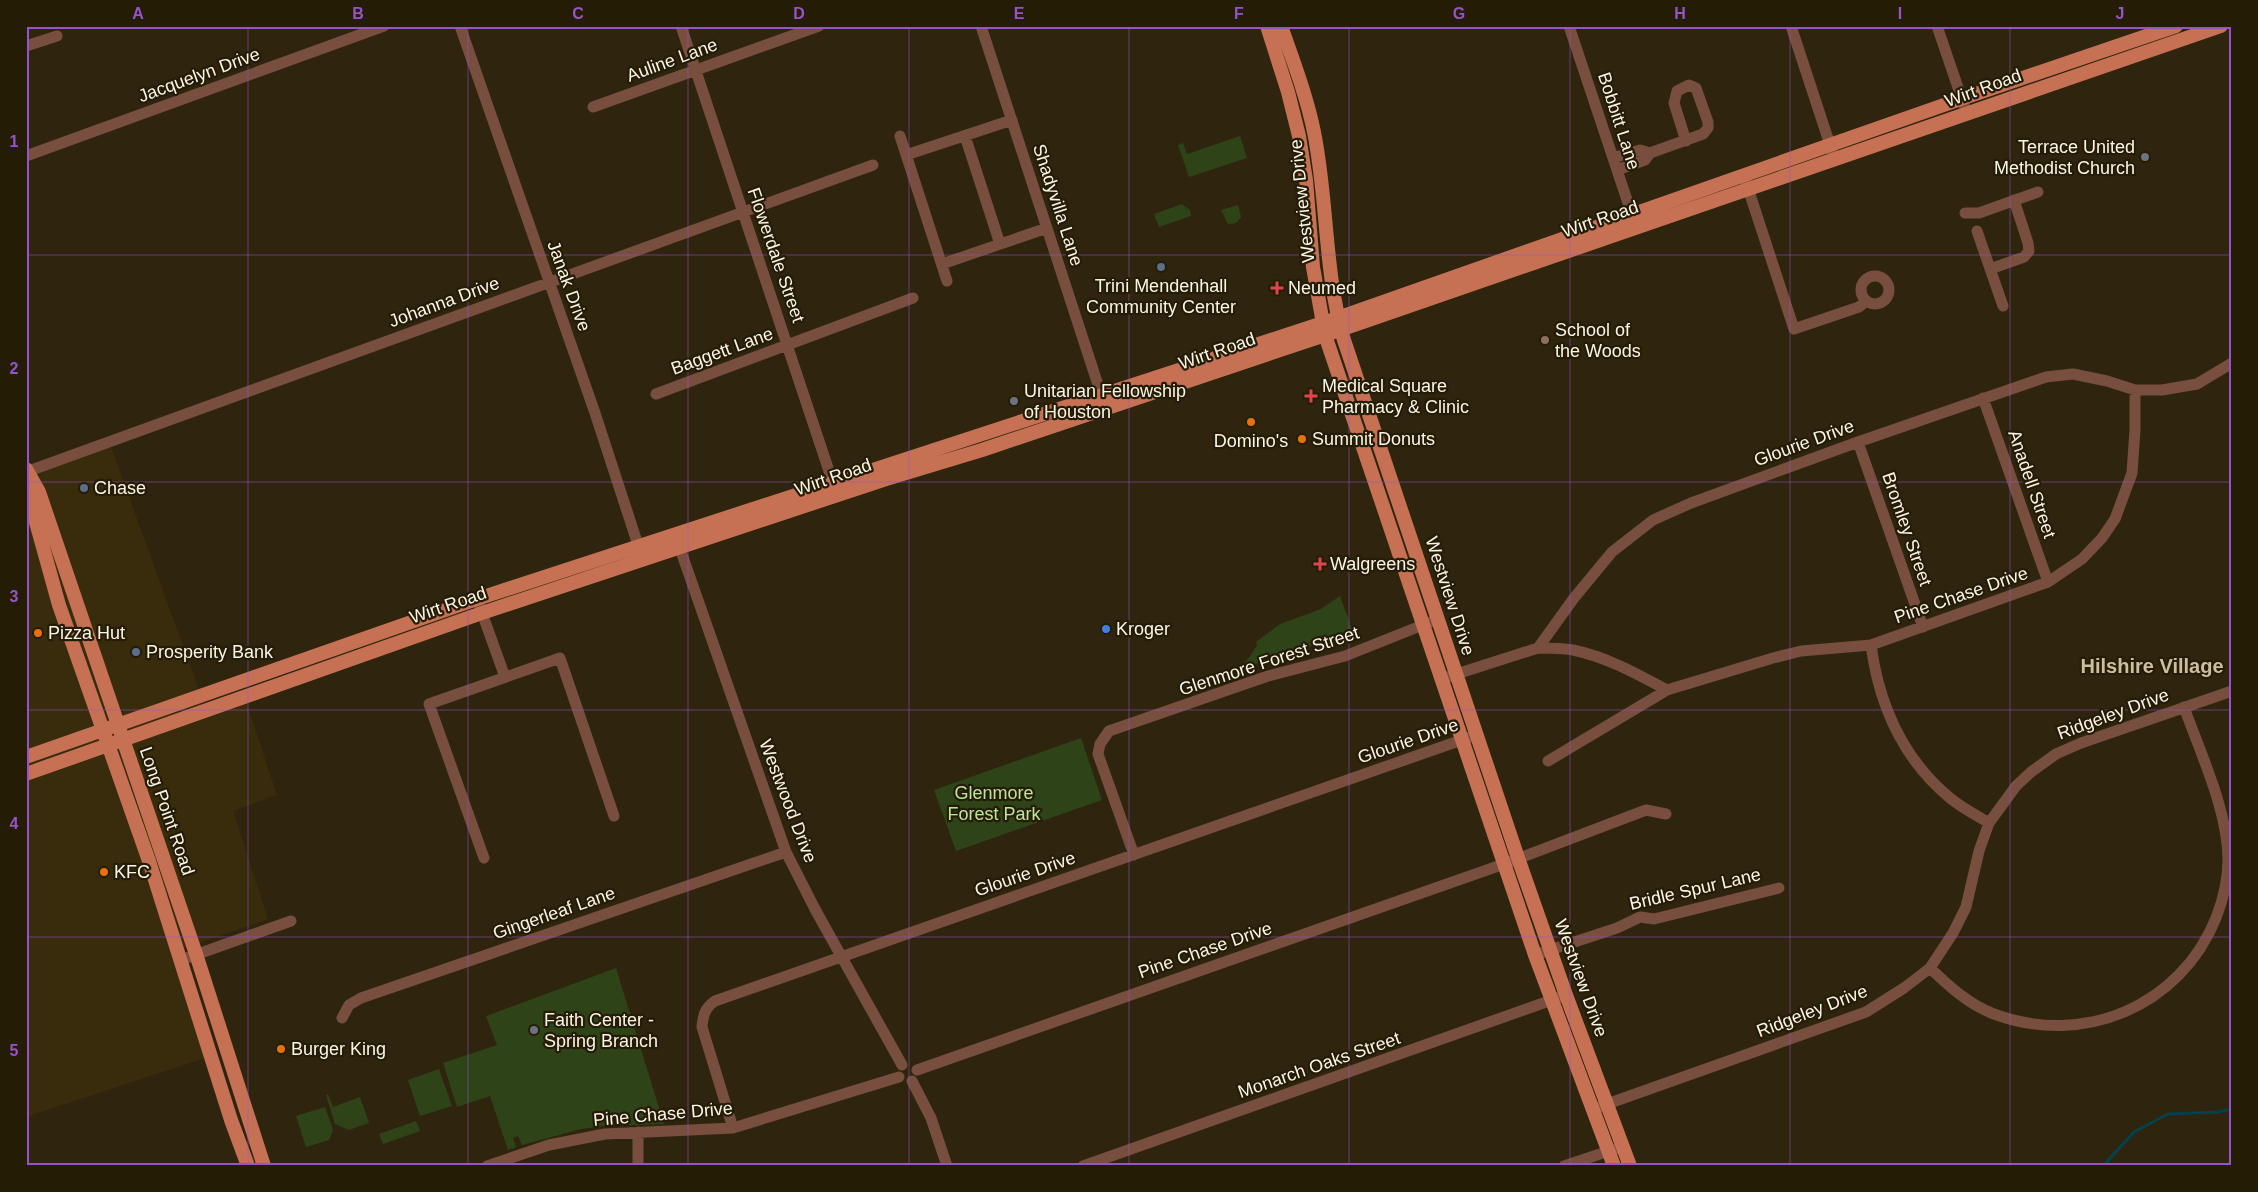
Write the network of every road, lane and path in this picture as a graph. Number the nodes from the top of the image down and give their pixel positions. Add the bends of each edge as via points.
1 (384, 26) edge
2 (460, 26) edge
3 (681, 26) edge
4 (819, 26) edge
5 (981, 26) edge
6 (1267, 26) edge
7 (1282, 26) edge
8 (1569, 26) edge
9 (1791, 26) edge
10 (1937, 26) edge
11 (2176, 26) edge
12 (2221, 26) edge
13 (2186, 32) edge
14 (57, 36) dead end
15 (26, 46) edge
16 (2074, 60) junction
17 (695, 69) junction
18 (2080, 75) junction
19 (1961, 98) junction
20 (593, 107) dead end
21 (1967, 114) junction
22 (1012, 120) junction
23 (1314, 132) junction
24 (900, 136) dead end
25 (965, 136) junction
26 (1299, 136) junction
27 (1686, 141) junction
28 (1830, 146) junction
29 (1650, 153) junction
30 (906, 155) junction
31 (26, 156) edge
32 (1613, 158) junction
33 (1835, 160) junction
34 (873, 165) dead end
35 (1617, 170) junction
36 (1321, 179) junction
37 (1306, 180) junction
38 (1746, 182) junction
39 (2038, 192) dead end
40 (2014, 200) junction
41 (743, 212) junction
42 (1965, 213) dead end
43 (1634, 220) junction
44 (1047, 228) junction
45 (1977, 231) dead end
46 (1000, 244) junction
47 (942, 264) junction
48 (1990, 269) junction
49 (947, 281) dead end
50 (549, 282) junction
51 (913, 298) dead end
52 (1866, 301) dead end
53 (2003, 306) dead end
54 (1339, 324) junction
55 (1324, 329) junction
56 (788, 345) junction
57 (2232, 363) edge
58 (2135, 390) junction
59 (656, 394) dead end
60 (1101, 394) junction
61 (1983, 398) junction
62 (1858, 442) junction
63 (27, 471) edge
64 (835, 489) junction
65 (677, 541) junction
66 (641, 552) junction
67 (2048, 582) junction
68 (477, 599) junction
69 (482, 613) junction
70 (1438, 620) junction
71 (1424, 626) junction
72 (1923, 627) junction
73 (1871, 645) junction
74 (1538, 648) junction
75 (299, 661) junction
76 (1456, 674) junction
77 (304, 676) junction
78 (504, 677) junction
79 (1441, 680) junction
80 (1667, 690) junction
81 (2232, 691) edge
82 (2184, 707) junction
83 (118, 724) junction
84 (102, 729) junction
85 (1476, 735) junction
86 (124, 740) junction
87 (1462, 741) junction
88 (108, 745) junction
89 (26, 757) edge
90 (1548, 761) dead end
91 (26, 774) edge
92 (1666, 814) dead end
93 (614, 816) dead end
94 (1989, 824) junction
95 (786, 852) junction
96 (1134, 855) junction
97 (484, 858) dead end
98 (1518, 858) junction
99 (1504, 864) junction
100 (1779, 888) dead end
101 (291, 921) dead end
102 (1551, 950) junction
103 (196, 954) junction
104 (1535, 955) junction
105 (843, 957) junction
106 (181, 960) junction
107 (1930, 968) junction
108 (1560, 998) junction
109 (342, 1018) dead end
110 (200, 1021) junction
111 (222, 1036) junction
112 (902, 1065) junction
113 (917, 1070) junction
114 (899, 1077) junction
115 (912, 1081) junction
116 (1608, 1104) junction
117 (1593, 1109) junction
118 (733, 1128) junction
119 (638, 1132) junction
120 (1624, 1146) junction
121 (1609, 1151) junction
122 (262, 1161) edge
123 (248, 1164) edge
124 (487, 1166) edge
125 (638, 1166) edge
126 (947, 1166) edge
127 (1082, 1166) edge
128 (1564, 1166) edge
129 (1614, 1166) edge
130 (1630, 1166) edge

1 - 31 street, Jacquelyn Drive
2 - 50 street, Janak Drive
3 - 17 street, Flowerdale Street
4 - 17 street, Auline Lane
5 - 22 street, Shadyvilla Lane
6 - 26 main road, Westview Drive
7 - 23 main road, Westview Drive
8 - 32 street, Bobbitt Lane
9 - 28 street
10 - 19 street
11 - 16 main road, Wirt Road
12 - 13 main road, Wirt Road
13 - 18 main road, Wirt Road
14 - 15 street
16 - 18 main road
16 - 19 main road, Wirt Road
17 - 20 street, Auline Lane
17 - 41 street, Flowerdale Street
18 - 21 main road, Wirt Road
19 - 21 street
19 - 28 main road, Wirt Road
21 - 33 main road, Wirt Road
22 - 25 street
22 - 44 street, Shadyvilla Lane
23 - 26 main road
23 - 36 main road, Westview Drive
24 - 30 street
25 - 30 street
25 - 46 street
26 - 37 main road, Westview Drive
27 - 27 street via 1703,134 1708,128 1696,88 1689,85 1677,91 1674,103
27 - 29 street
28 - 33 street
28 - 38 main road, Wirt Road
29 - 32 street via 1640,150
29 - 35 street via 1645,160
30 - 47 street
32 - 35 street, Bobbitt Lane
33 - 38 main road, Wirt Road
34 - 41 street, Johanna Drive
35 - 43 street, Bobbitt Lane
36 - 37 main road
36 - 54 main road, Westview Drive via 1331,286
37 - 55 main road, Westview Drive
38 - 43 main road, Wirt Road
38 - 52 street via 1794,329 1859,308
39 - 40 street
40 - 42 street via 1979,213
40 - 48 street via 2029,251 2024,257
41 - 50 street, Johanna Drive
41 - 56 street, Flowerdale Street
43 - 54 main road, Wirt Road
44 - 46 street
44 - 60 street, Shadyvilla Lane
45 - 48 street
46 - 47 street
47 - 49 street
48 - 53 street
50 - 63 street, Johanna Drive
50 - 66 street, Janak Drive
51 - 56 street, Baggett Lane
54 - 55 main road, Wirt Road
54 - 70 main road, Westview Drive
55 - 60 main road, Wirt Road
55 - 64 main road, Wirt Road via 982,450
55 - 71 main road, Westview Drive
56 - 59 street, Baggett Lane
56 - 64 street, Flowerdale Street
57 - 58 street, Glourie Drive via 2197,384 2162,390
58 - 61 street, Glourie Drive via 2073,374 2027,382
58 - 67 street, Pine Chase Drive via 2132,473 2115,519 2082,559
60 - 64 main road, Wirt Road
61 - 62 street, Glourie Drive
61 - 67 street, Anadell Street
62 - 72 street, Bromley Street
62 - 74 street, Glourie Drive via 1652,520 1612,552
63 - 83 main road, Long Point Road via 39,492
63 - 84 main road, Long Point Road via 29,497 46,561
64 - 65 main road, Wirt Road via 759,507
64 - 65 main road, Wirt Road via 755,523
65 - 66 main road, Wirt Road
65 - 95 street, Westwood Drive
66 - 68 main road, Wirt Road
66 - 69 main road, Wirt Road
67 - 72 street, Pine Chase Drive
68 - 69 street
68 - 75 main road, Wirt Road
69 - 77 main road, Wirt Road
69 - 78 street
70 - 71 street, Glenmore Forest Street
70 - 76 main road, Westview Drive
71 - 79 main road, Westview Drive
71 - 96 street, Glenmore Forest Street via 1345,656 1268,676 1109,731 1100,744 1098,754
72 - 73 street, Pine Chase Drive
73 - 80 street, Pine Chase Drive via 1801,651
73 - 94 street via 1884,704 1902,743 1915,762 1951,799
74 - 76 street
74 - 80 street via 1572,650 1602,658
75 - 77 main road
75 - 83 main road, Wirt Road
76 - 79 street
76 - 85 main road, Westview Drive
77 - 86 main road, Wirt Road
78 - 93 street via 560,658
78 - 97 street via 429,704
79 - 87 main road, Westview Drive
80 - 90 street, Pine Chase Drive
81 - 82 street, Ridgeley Drive
82 - 94 street, Ridgeley Drive via 2056,754 2016,786
82 - 107 street via 2219,806 2226,832 2228,860 2220,907 2208,938 2190,964 2167,988 2140,1005 2089,1024 2063,1026 2019,1022 1992,1014 1972,1004
83 - 84 main road, Wirt Road
83 - 86 main road, Long Point Road
84 - 88 main road, Long Point Road
84 - 89 main road, Wirt Road
85 - 87 street, Glourie Drive
85 - 98 main road, Westview Drive
86 - 88 main road, Wirt Road
86 - 103 main road, Long Point Road
87 - 96 street, Glourie Drive
87 - 99 main road, Westview Drive
88 - 91 main road, Wirt Road
88 - 106 main road, Long Point Road
92 - 98 street, Pine Chase Drive via 1646,810
94 - 107 street, Ridgeley Drive via 1966,907
95 - 105 street, Westwood Drive
95 - 109 street, Gingerleaf Lane via 361,998 349,1005
96 - 105 street, Glourie Drive
98 - 99 street, Pine Chase Drive
98 - 102 main road, Westview Drive
99 - 104 main road, Westview Drive
99 - 113 street, Pine Chase Drive
100 - 102 street, Bridle Spur Lane via 1654,919 1640,917
101 - 103 street
102 - 104 street, Bridle Spur Lane
102 - 108 main road, Westview Drive
103 - 106 street
103 - 111 main road, Long Point Road
104 - 108 main road, Westview Drive
105 - 112 street, Westwood Drive
105 - 118 street, Glourie Drive via 727,996 707,1007 702,1027
106 - 110 main road, Long Point Road
107 - 116 street, Ridgeley Drive via 1866,1012
108 - 116 main road, Westview Drive
108 - 117 main road, Westview Drive
108 - 127 street, Monarch Oaks Street
110 - 111 main road via 206,1021
110 - 123 main road, Long Point Road
111 - 122 main road, Long Point Road
112 - 113 street via 910,1063
112 - 114 street via 898,1070
113 - 115 street via 917,1077
114 - 115 street via 904,1082
114 - 118 street, Pine Chase Drive
115 - 126 street via 931,1118
116 - 117 street, Ridgeley Drive
116 - 120 main road, Westview Drive
117 - 121 main road, Westview Drive
118 - 119 street, Pine Chase Drive
119 - 124 street, Pine Chase Drive via 564,1142
119 - 125 street
120 - 121 street
120 - 130 main road, Westview Drive
121 - 128 street
121 - 129 main road, Westview Drive
122 - 123 main road

